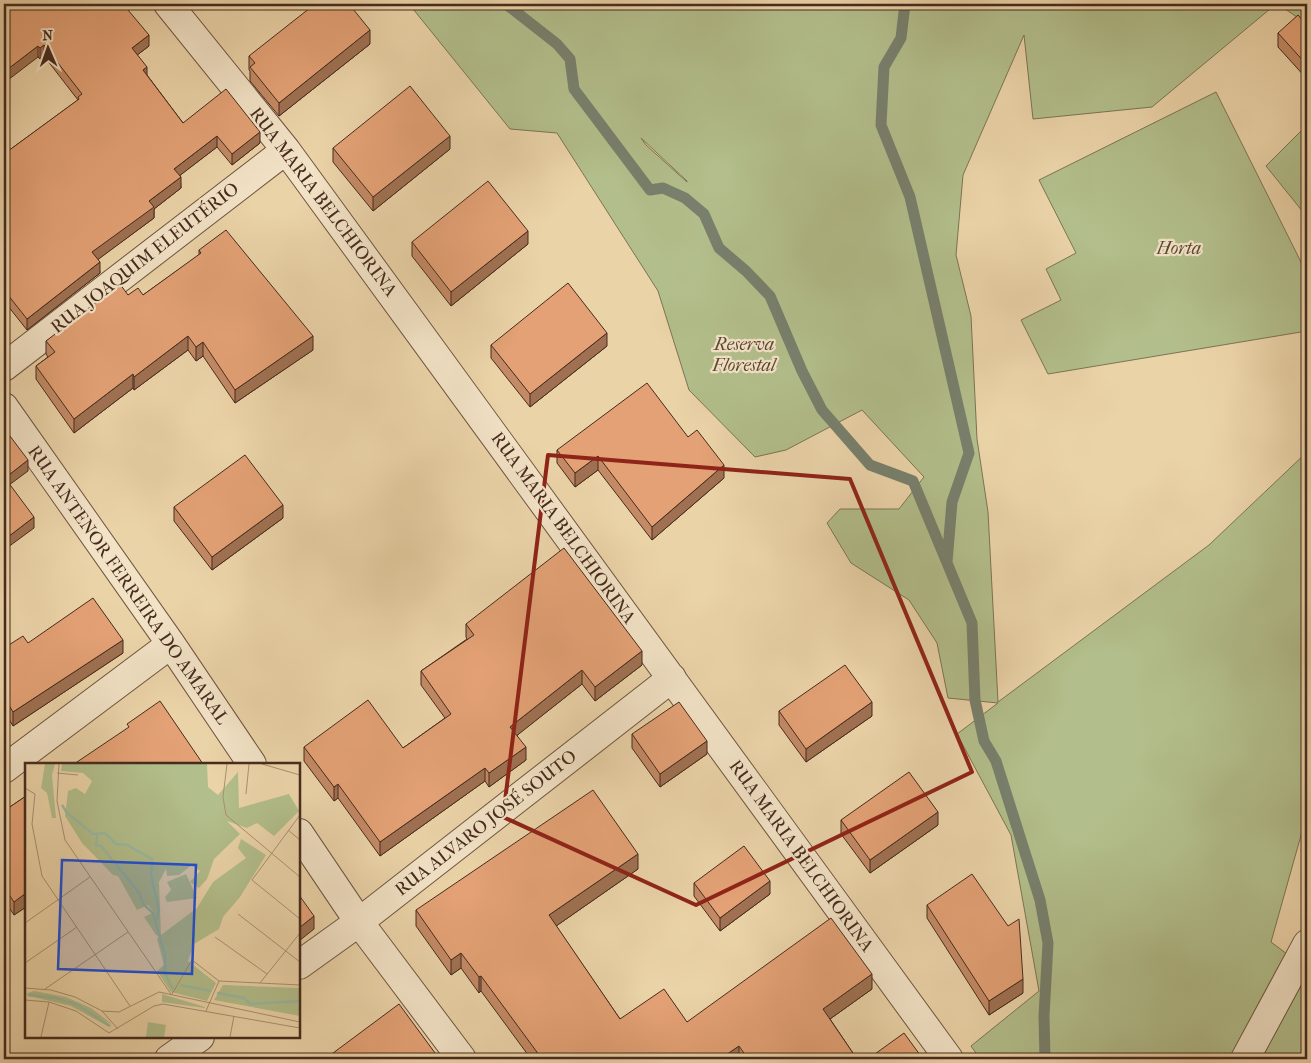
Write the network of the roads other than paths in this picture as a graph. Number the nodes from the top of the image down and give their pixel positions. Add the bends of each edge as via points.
1 (168, 4) edge
2 (286, 150) junction
3 (4, 367) edge
4 (4, 407) edge
5 (171, 644) junction
6 (672, 678) junction
7 (251, 763) edge
8 (4, 768) edge
9 (300, 834) edge
10 (359, 922) junction
11 (1307, 944) edge
12 (300, 964) edge
13 (199, 1038) edge
14 (169, 1059) edge
15 (462, 1059) edge
16 (949, 1059) edge
17 (1245, 1059) edge

1 - 2 street, RUA MARIA BELCHIORINA
2 - 3 street, RUA JOAQUIM ELEUTÉRIO
2 - 6 street, RUA MARIA BELCHIORINA
4 - 5 street, RUA ANTENOR FERREIRA DO AMARAL
5 - 7 street, RUA ANTENOR FERREIRA DO AMARAL
5 - 8 street
6 - 10 street, RUA ALVARO JOSÉ SOUTO
6 - 16 street, RUA MARIA BELCHIORINA
9 - 10 street
10 - 12 street, RUA ALVARO JOSÉ SOUTO
10 - 15 street
11 - 17 street
13 - 14 street

